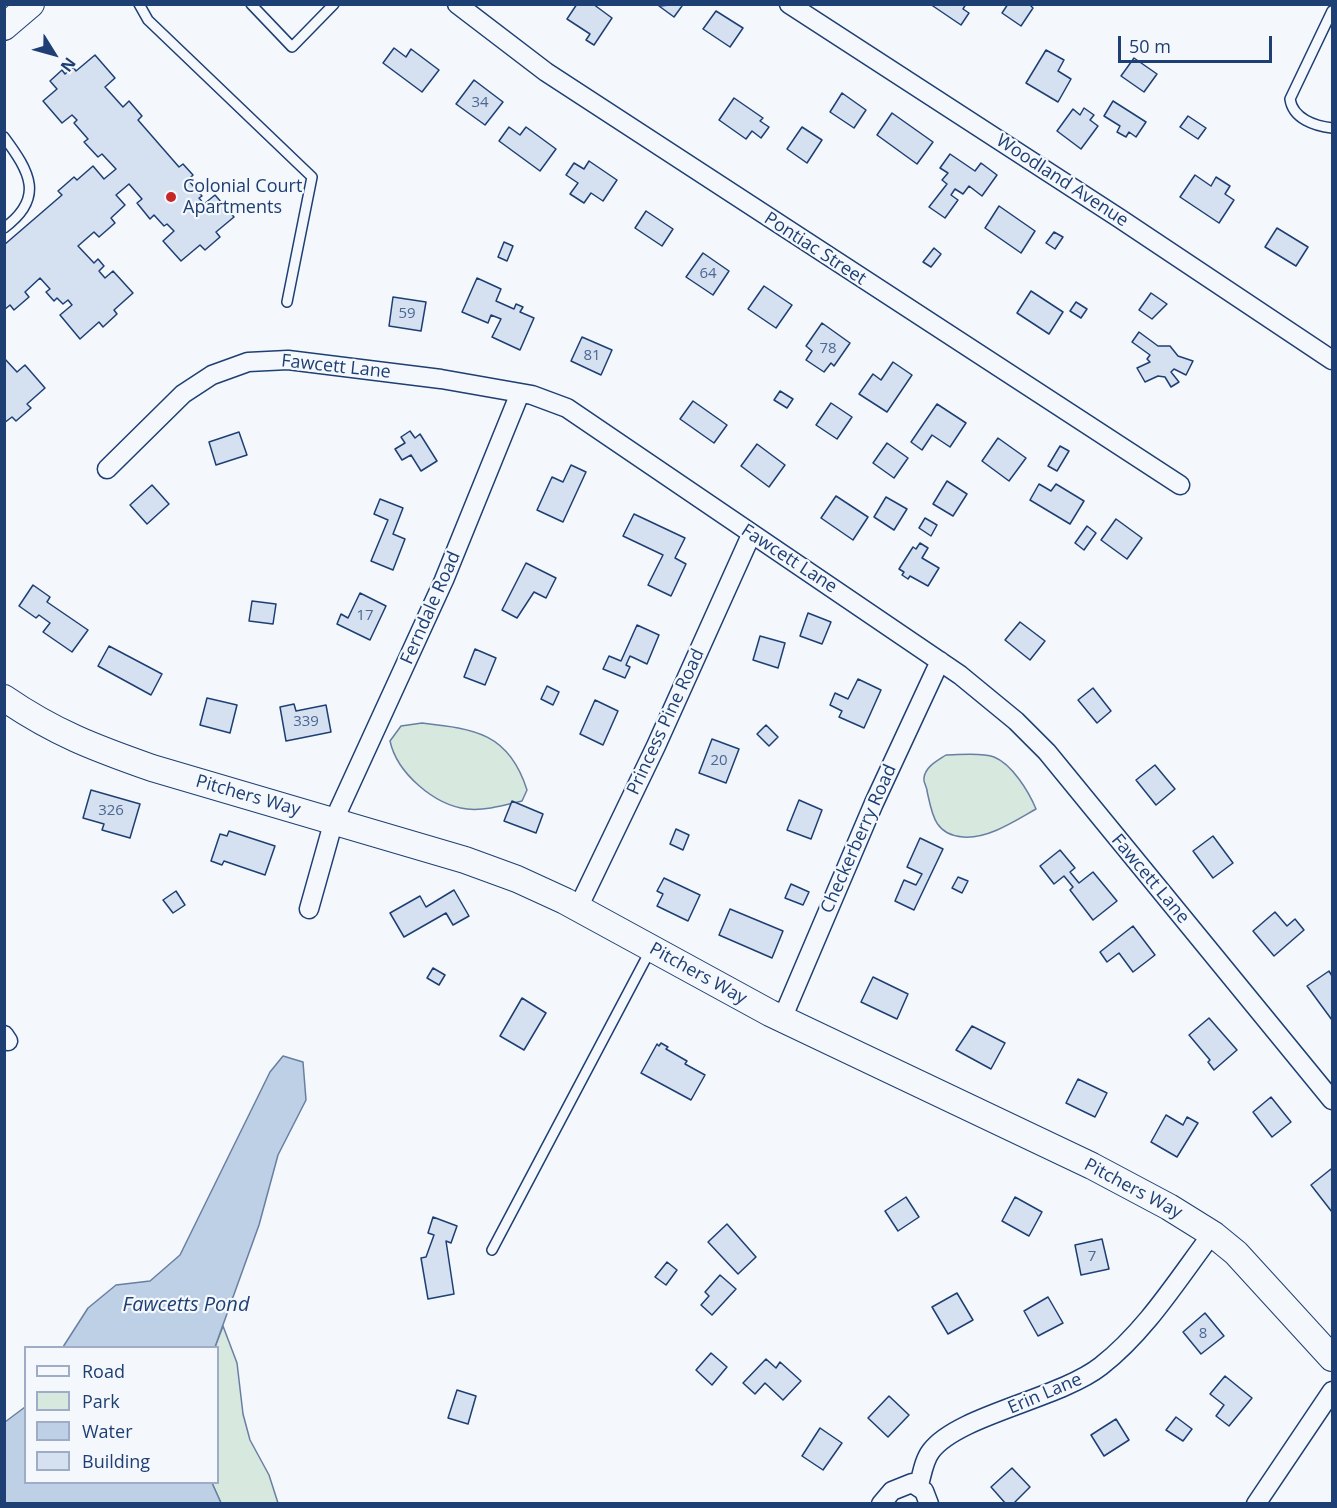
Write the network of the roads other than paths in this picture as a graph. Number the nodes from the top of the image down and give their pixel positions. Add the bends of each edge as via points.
1 (31, 4) edge
2 (138, 4) edge
3 (252, 4) edge
4 (334, 4) edge
5 (457, 4) edge
6 (789, 4) edge
7 (1332, 11) edge
8 (4, 27) edge
9 (1332, 128) edge
10 (4, 137) edge
11 (4, 228) edge
12 (287, 302) dead end
13 (1332, 360) edge
14 (520, 393) junction
15 (107, 469) dead end
16 (1180, 485) dead end
17 (751, 535) junction
18 (940, 661) junction
19 (4, 698) edge
20 (334, 820) junction
21 (578, 908) junction
22 (309, 909) dead end
23 (651, 949) junction
24 (782, 1019) junction
25 (1332, 1100) edge
26 (1212, 1234) junction
27 (492, 1250) dead end
28 (1332, 1358) edge
29 (1332, 1391) edge
30 (919, 1485) junction
31 (881, 1503) edge
32 (929, 1503) edge
33 (1256, 1503) edge

1 - 8 main road
2 - 12 lane via 148,20 312,177
3 - 4 lane via 292,47
5 - 16 street, Pontiac Street via 565,85
6 - 13 street, Woodland Avenue
7 - 9 lane via 1290,99 1292,108 1302,118
10 - 11 lane via 25,165 32,187 21,216
14 - 15 street, Fawcett Lane via 288,360 248,362 212,375 183,394
14 - 17 street, Fawcett Lane via 567,408
14 - 20 street, Ferndale Road via 444,580
17 - 18 street, Fawcett Lane
17 - 21 street, Princess Pine Road
18 - 24 street, Checkerberry Road via 874,803
18 - 25 street, Fawcett Lane via 1016,721 1047,752
19 - 20 main road, Pitchers Way via 51,728 102,751
20 - 21 main road, Pitchers Way via 497,871
20 - 22 street, Ferndale Road
21 - 23 main road, Pitchers Way
23 - 24 main road, Pitchers Way
23 - 27 lane
24 - 26 main road, Pitchers Way via 1092,1166
26 - 28 main road, Pitchers Way via 1248,1264
26 - 30 street, Erin Lane via 1140,1328 1103,1364 1083,1380 964,1427 929,1453
29 - 33 street
30 - 31 street via 902,1486
30 - 32 street

